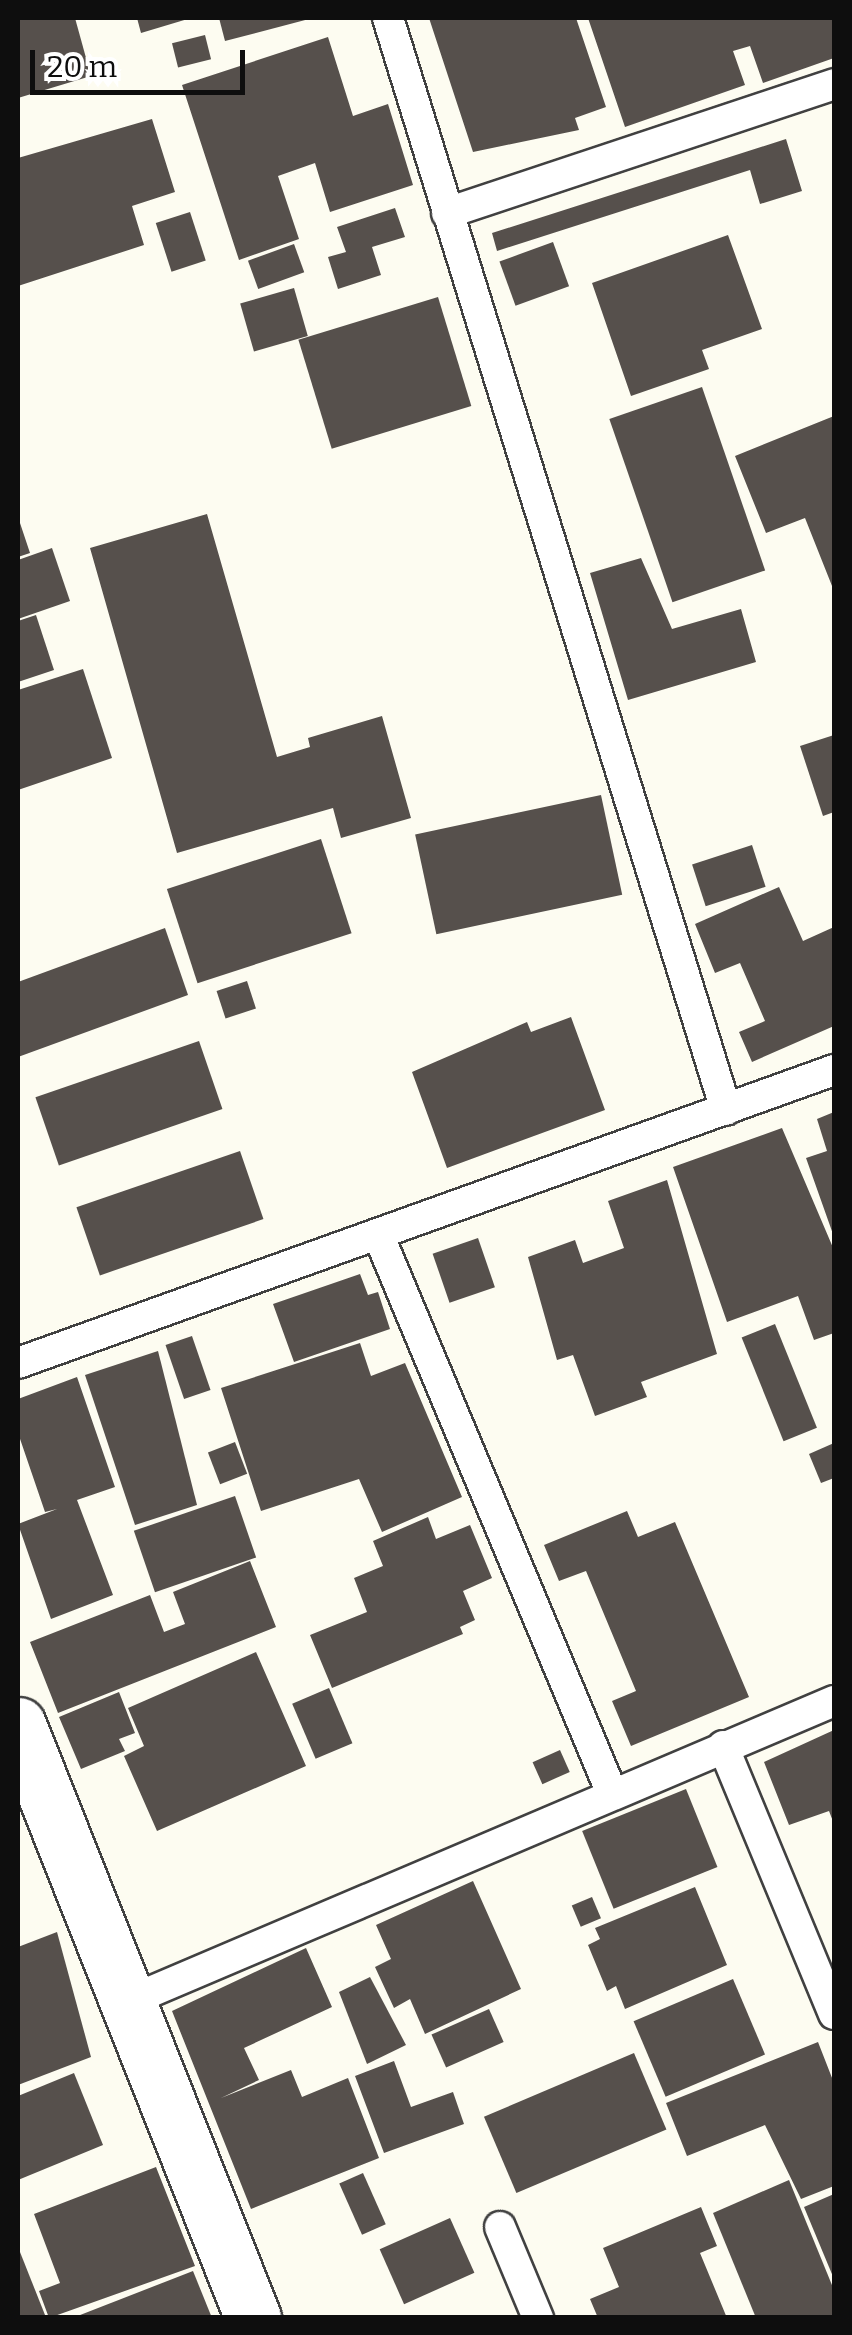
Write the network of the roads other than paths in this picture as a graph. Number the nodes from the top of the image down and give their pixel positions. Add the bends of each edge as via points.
1 (388, 18) edge
2 (834, 84) edge
3 (447, 213) junction
4 (834, 1070) edge
5 (726, 1110) junction
6 (378, 1234) junction
7 (18, 1362) edge
8 (834, 1701) edge
9 (18, 1725) edge
10 (723, 1746) junction
11 (612, 1790) junction
12 (129, 2001) junction
13 (834, 2014) edge
14 (500, 2227) dead end
15 (253, 2318) edge
16 (538, 2318) edge

1 - 3 lane
2 - 3 lane
3 - 5 lane
4 - 5 lane
5 - 6 lane
6 - 7 lane
6 - 11 lane
8 - 10 lane
9 - 12 street
10 - 11 lane
10 - 13 lane
11 - 12 lane
12 - 15 street
14 - 16 lane

